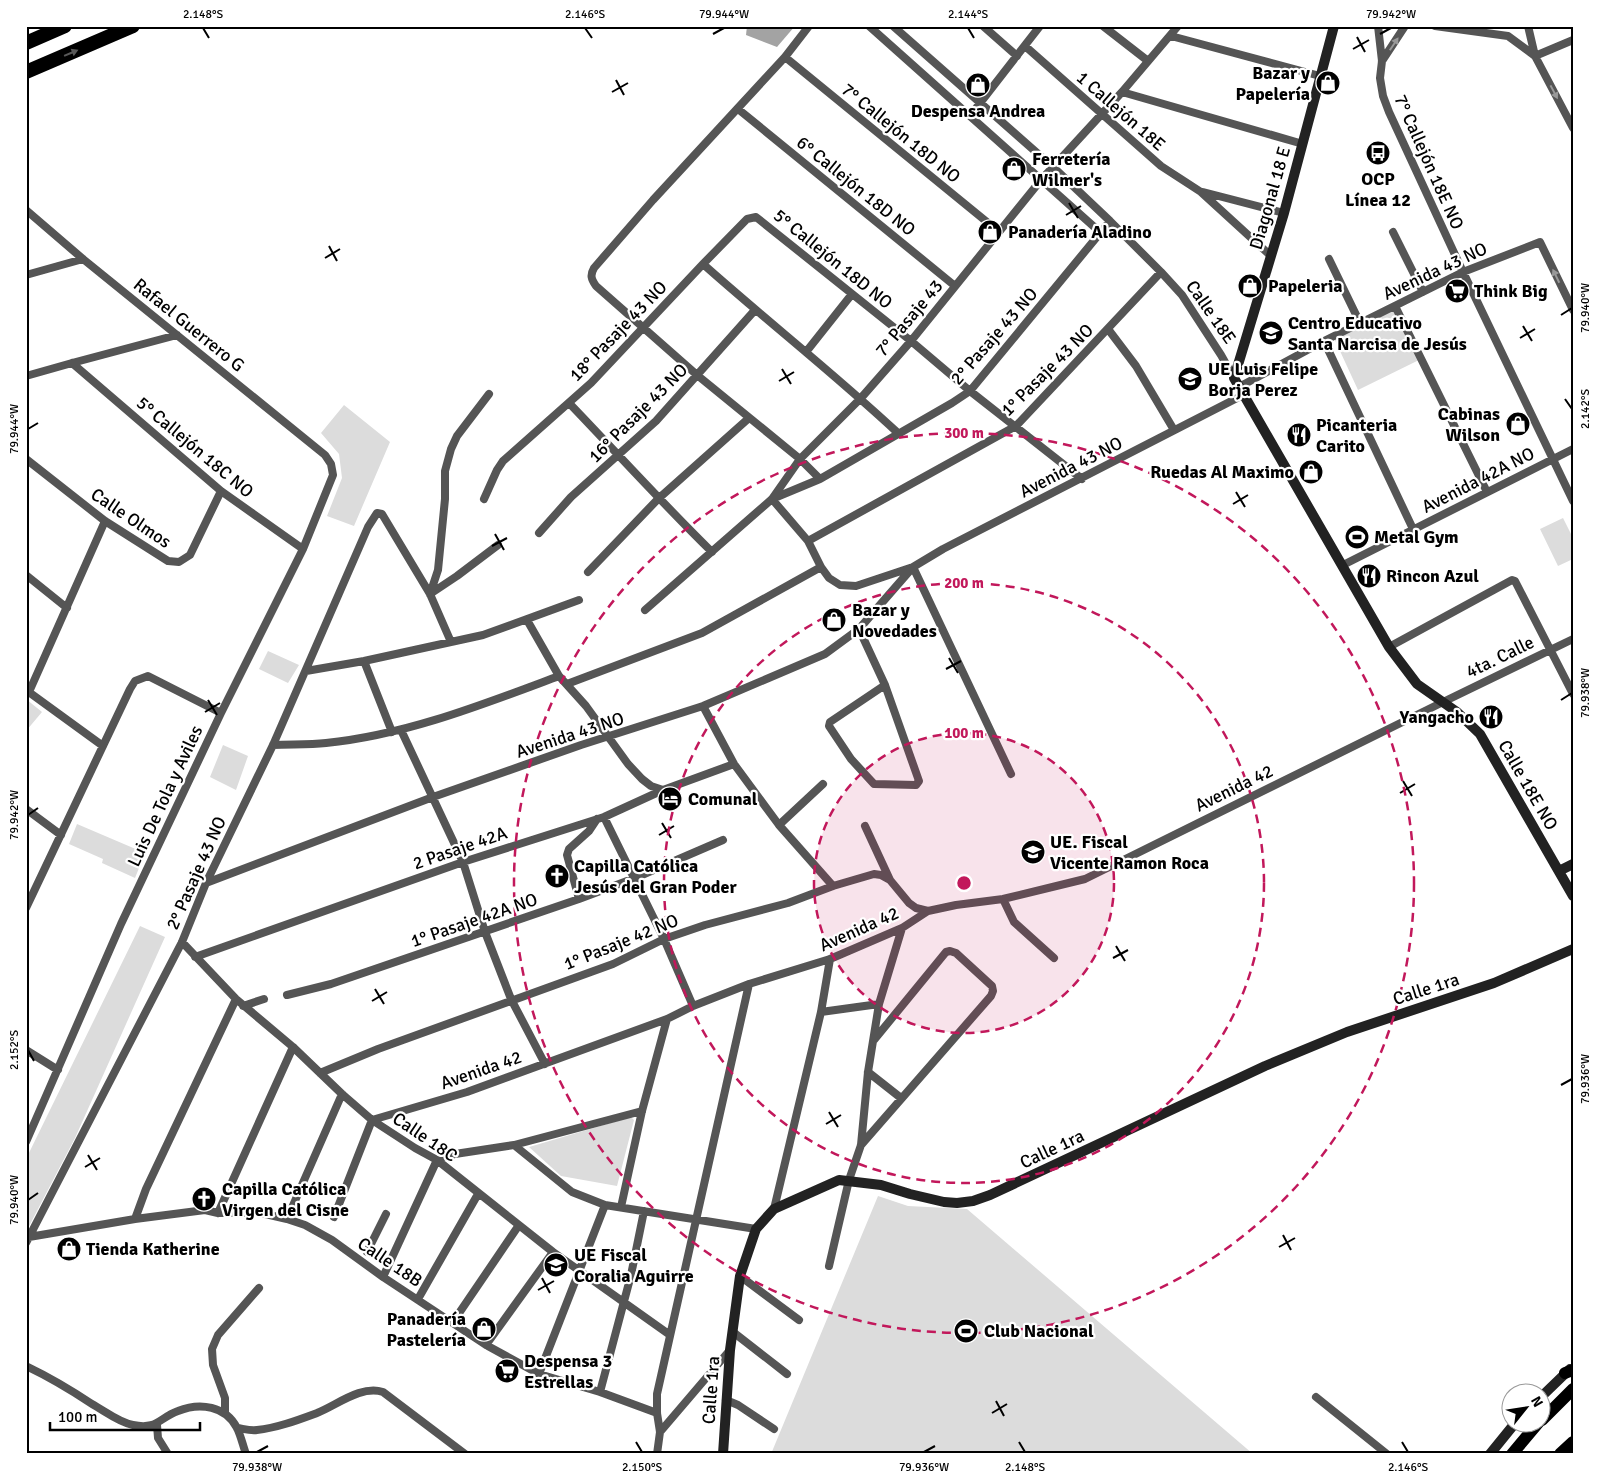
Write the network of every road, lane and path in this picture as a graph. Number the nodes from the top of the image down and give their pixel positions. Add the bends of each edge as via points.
1 (65, 26) edge
2 (133, 26) edge
3 (809, 26) edge
4 (869, 26) edge
5 (893, 26) edge
6 (982, 26) edge
7 (1040, 26) edge
8 (1103, 26) edge
9 (1178, 26) edge
10 (1334, 26) edge
11 (1378, 26) edge
12 (1405, 26) edge
13 (1435, 26) edge
14 (1528, 26) edge
15 (1171, 36) junction
16 (1573, 40) edge
17 (26, 43) edge
18 (1025, 46) junction
19 (1017, 56) junction
20 (1535, 56) junction
21 (785, 57) junction
22 (1148, 61) junction
23 (1382, 61) junction
24 (26, 72) edge
25 (1320, 76) junction
26 (1122, 92) junction
27 (981, 102) junction
28 (738, 109) junction
29 (1101, 114) junction
30 (970, 116) junction
31 (1571, 120) edge
32 (1573, 128) edge
33 (1303, 144) junction
34 (1053, 167) junction
35 (1041, 180) junction
36 (1201, 192) junction
37 (26, 210) edge
38 (1284, 213) junction
39 (751, 217) joint
40 (1110, 221) junction
41 (998, 232) junction
42 (1393, 232) dead end
43 (1101, 233) junction
44 (1271, 256) junction
45 (83, 259) junction
46 (1329, 259) dead end
47 (702, 264) junction
48 (1161, 272) junction
49 (1462, 272) junction
50 (26, 274) edge
51 (955, 286) junction
52 (1422, 292) junction
53 (852, 294) junction
54 (1394, 306) junction
55 (755, 310) junction
56 (1573, 310) edge
57 (1360, 323) junction
58 (643, 327) junction
59 (1108, 330) junction
60 (177, 336) junction
61 (911, 341) junction
62 (1324, 341) junction
63 (806, 352) junction
64 (72, 362) junction
65 (698, 375) junction
66 (26, 376) edge
67 (1239, 387) junction
68 (970, 391) junction
69 (489, 394) dead end
70 (861, 398) junction
71 (569, 403) junction
72 (749, 418) junction
73 (1016, 426) junction
74 (1174, 430) junction
75 (899, 434) junction
76 (1573, 449) edge
77 (619, 455) junction
78 (26, 459) edge
79 (800, 459) junction
80 (1553, 459) junction
81 (331, 464) joint
82 (820, 479) junction
83 (1082, 479) junction
84 (221, 491) junction
85 (1487, 492) junction
86 (484, 499) dead end
87 (658, 499) junction
88 (772, 499) junction
89 (1573, 501) edge
90 (105, 521) junction
91 (1413, 529) junction
92 (538, 533) dead end
93 (808, 541) junction
94 (498, 545) dead end
95 (303, 549) junction
96 (712, 552) junction
97 (1343, 566) junction
98 (821, 567) junction
99 (913, 567) junction
100 (588, 572) dead end
101 (26, 575) edge
102 (430, 594) junction
103 (579, 600) dead end
104 (67, 608) junction
105 (644, 610) dead end
106 (527, 620) junction
107 (859, 629) junction
108 (1573, 639) edge
109 (451, 642) junction
110 (1389, 647) junction
111 (1550, 650) junction
112 (364, 661) junction
113 (306, 671) junction
114 (559, 676) junction
115 (567, 684) junction
116 (885, 685) junction
117 (28, 691) edge
118 (1573, 694) edge
119 (1441, 703) junction
120 (703, 706) junction
121 (221, 713) junction
122 (401, 730) junction
123 (392, 732) junction
124 (609, 738) junction
125 (272, 745) junction
126 (103, 746) junction
127 (734, 764) junction
128 (1011, 774) dead end
129 (823, 784) dead end
130 (663, 790) junction
131 (433, 798) junction
132 (26, 809) edge
133 (601, 818) junction
134 (779, 825) junction
135 (865, 826) dead end
136 (61, 835) junction
137 (723, 840) dead end
138 (463, 862) junction
139 (1573, 864) edge
140 (1559, 871) junction
141 (635, 878) junction
142 (890, 880) junction
143 (206, 883) junction
144 (834, 886) junction
145 (1573, 896) edge
146 (579, 899) junction
147 (1003, 899) junction
148 (26, 908) edge
149 (928, 911) junction
150 (902, 928) junction
151 (484, 932) junction
152 (664, 939) junction
153 (182, 942) junction
154 (1573, 949) edge
155 (195, 957) junction
156 (1054, 958) dead end
157 (830, 959) junction
158 (749, 984) junction
159 (287, 995) dead end
160 (264, 999) dead end
161 (236, 1000) junction
162 (512, 1000) junction
163 (879, 1004) junction
164 (243, 1006) junction
165 (693, 1006) junction
166 (821, 1012) junction
167 (667, 1019) junction
168 (874, 1040) junction
169 (293, 1047) junction
170 (26, 1050) edge
171 (545, 1064) junction
172 (58, 1070) junction
173 (868, 1072) junction
174 (320, 1073) junction
175 (342, 1094) junction
176 (902, 1098) junction
177 (642, 1112) junction
178 (372, 1120) junction
179 (26, 1142) edge
180 (514, 1145) junction
181 (861, 1145) junction
182 (437, 1160) junction
183 (849, 1180) junction
184 (478, 1194) junction
185 (606, 1205) junction
186 (621, 1207) junction
187 (774, 1209) junction
188 (644, 1210) junction
189 (218, 1213) junction
190 (386, 1214) dead end
191 (334, 1217) dead end
192 (135, 1219) junction
193 (286, 1219) junction
194 (696, 1219) junction
195 (519, 1224) junction
196 (756, 1229) junction
197 (28, 1240) edge
198 (367, 1252) dead end
199 (553, 1252) junction
200 (829, 1266) dead end
201 (580, 1272) junction
202 (740, 1276) junction
203 (383, 1277) junction
204 (259, 1288) dead end
205 (418, 1299) junction
206 (624, 1304) junction
207 (799, 1320) dead end
208 (453, 1322) junction
209 (733, 1332) junction
210 (670, 1335) junction
211 (486, 1345) junction
212 (730, 1350) junction
213 (26, 1366) edge
214 (1570, 1370) edge
215 (539, 1374) junction
216 (787, 1374) dead end
217 (1552, 1387) edge
218 (1573, 1389) edge
219 (600, 1392) junction
220 (1316, 1397) dead end
221 (726, 1400) junction
222 (1552, 1410) edge
223 (226, 1413) junction
224 (657, 1413) junction
225 (157, 1425) junction
226 (237, 1428) junction
227 (774, 1429) dead end
228 (660, 1432) junction
229 (1508, 1432) edge
230 (1531, 1432) edge
231 (1573, 1442) edge
232 (163, 1453) edge
233 (246, 1454) edge
234 (465, 1454) edge
235 (657, 1454) edge
236 (723, 1454) edge
237 (1386, 1454) edge
238 (1490, 1454) edge
239 (1512, 1454) edge
240 (1560, 1454) edge

1 - 17 highway
24 -> 2 highway
3 - 21 street
4 - 30 street
5 - 27 street, Calle 18E
6 - 19 street
7 - 18 street
8 - 22 street
9 - 15 street, 7° Pasaje 43
10 - 25 street, Diagonal 18 E
11 - 23 street, 7° Callejón 18E NO
23 -> 12 street
13 - 20 street via 1508,36
14 - 20 street
15 - 22 street, 7° Pasaje 43
15 - 25 street
16 - 20 street
18 - 19 street
18 - 29 street, 1 Callejón 18E
19 - 27 street
20 -> 31 street
21 - 28 street
21 - 41 street, 7° Callejón 18D NO
22 - 26 street, 7° Pasaje 43
23 - 49 street, 7° Callejón 18E NO via 1380,78 1389,112
25 - 33 street, Diagonal 18 E
26 - 29 street, 7° Pasaje 43
26 - 33 street
27 - 30 street
27 - 34 street, Calle 18E
28 - 51 street, 6° Callejón 18D NO
28 - 58 street via 647,207 591,274 596,286
29 - 34 street, 7° Pasaje 43
29 - 36 street, 1 Callejón 18E via 1161,166
30 - 35 street
31 - 32 street
33 - 38 street, Diagonal 18 E
34 - 35 street, 7° Pasaje 43
34 - 40 street, Calle 18E
35 - 41 street, 7° Pasaje 43
35 - 43 street
36 - 38 street, 1 Callejón 18E
36 - 44 street, 1 Callejón 18E
37 - 45 street, Rafael Guerrero G
38 - 44 street, Diagonal 18 E
39 - 47 street, 18° Pasaje 43 NO
39 - 53 street, 5° Callejón 18D NO via 756,217
40 - 43 street, 2° Pasaje 43 NO
40 - 48 street, Calle 18E
41 - 51 street, 7° Pasaje 43
42 - 52 street
43 - 68 street, 2° Pasaje 43 NO
44 - 67 street, Diagonal 18 E
45 - 50 street
45 - 60 street, Rafael Guerrero G
46 - 57 street
47 - 55 street
47 - 58 street, 18° Pasaje 43 NO
48 - 59 street, 1° Pasaje 43 NO
48 - 67 street, Calle 18E via 1182,295
49 - 52 street, Avenida 43 NO
56 -> 49 street, Avenida 43 NO via 1540,242
49 - 80 street, 7° Callejón 18E NO
51 - 61 street, 7° Pasaje 43
52 - 54 street, Avenida 43 NO
53 - 61 street, 5° Callejón 18D NO
53 - 63 street
54 - 57 street, Avenida 43 NO
54 - 85 street
55 - 63 street
55 - 65 street, 16° Pasaje 43 NO
57 - 62 street, Avenida 43 NO
58 - 65 street
58 - 71 street, 18° Pasaje 43 NO
59 - 73 street, 1° Pasaje 43 NO
59 - 74 street via 1136,366
60 - 64 street
60 - 81 street, Rafael Guerrero G via 325,455
61 - 68 street, 5° Callejón 18D NO
61 - 70 street, 7° Pasaje 43
62 - 67 street, Avenida 43 NO
62 - 91 street
63 - 70 street
64 - 66 street
64 - 84 street, 5° Callejón 18C NO
65 - 72 street
65 - 77 street, 16° Pasaje 43 NO
67 - 74 street, Avenida 43 NO
67 - 97 street, Calle 18E
68 - 73 street, 5° Callejón 18D NO
68 - 75 street, 2° Pasaje 43 NO
69 - 102 street via 450,449 445,471 438,570
70 - 75 street
70 - 79 street, 7° Pasaje 43
71 - 77 street
71 - 86 street, 18° Pasaje 43 NO via 503,461
72 - 79 street
72 - 87 street
73 - 83 street, 5° Callejón 18D NO
73 - 93 street, 1° Pasaje 43 NO
74 - 83 street, Avenida 43 NO
75 - 82 street, 2° Pasaje 43 NO
76 - 80 street, Avenida 42A NO
77 - 87 street
77 - 92 street, 16° Pasaje 43 NO via 571,497
78 - 90 street, Calle Olmos
79 - 82 street
79 - 88 street, 7° Pasaje 43
80 - 85 street, Avenida 42A NO
80 - 89 street, 7° Callejón 18E NO
81 - 95 street, Luis De Tola y Aviles via 333,475
82 - 88 street, 2° Pasaje 43 NO
83 - 99 street, Avenida 43 NO
84 - 90 street, Calle Olmos via 190,555 180,562 168,561
84 - 95 street, 5° Callejón 18C NO
85 - 91 street, Avenida 42A NO
87 - 96 street
87 - 100 street
88 - 93 street, Avenida 43 NO
88 - 96 street, 7° Pasaje 43
90 - 104 street
91 - 97 street, Avenida 42A NO
93 - 98 street, Avenida 43 NO
94 - 102 street
95 - 121 street, Luis De Tola y Aviles
96 - 105 street, 7° Pasaje 43
97 - 110 street, Calle 18E
98 - 99 street, Avenida 43 NO via 840,585 856,586
98 - 115 street via 702,633
99 - 107 street, Avenida 43 NO
99 - 128 street
101 - 104 street
102 - 109 street
102 - 113 street, 2° Pasaje 43 NO via 382,514 377,513 372,518
103 - 106 street
104 - 117 street
106 - 109 street
106 - 114 street
107 - 116 street
107 - 120 street, Avenida 43 NO via 825,654
108 - 111 street, 4ta. Calle
109 - 112 street
110 - 111 street via 1512,580
110 - 119 street, Calle 18E via 1416,684
111 - 118 street
111 - 119 street, 4ta. Calle
112 - 113 street
112 - 123 street
113 - 125 street, 2° Pasaje 43 NO
114 - 115 street
114 - 122 street
115 - 124 street
116 - 116 street via 830,722 830,726 851,759 874,784 916,785 919,781
117 - 126 street
119 - 140 street, Calle 18E NO via 1480,734
119 - 147 street, Avenida 42 via 1085,879
120 - 124 street, Avenida 43 NO
120 - 127 street
121 - 126 street via 148,676 135,681
121 - 172 street, Luis De Tola y Aviles via 121,924
122 - 123 street
122 - 131 street
123 - 125 street via 326,743
124 - 130 street via 642,779
124 - 131 street, Avenida 43 NO
125 - 143 street, 2° Pasaje 43 NO
126 - 136 street
127 - 130 street, 2 Pasaje 42A
127 - 134 street
129 - 134 street
130 - 133 street, 2 Pasaje 42A
131 - 138 street
131 - 143 street, Avenida 43 NO
132 - 136 street
133 - 138 street, 2 Pasaje 42A
133 - 141 street
133 - 146 street via 569,849 567,855
134 - 144 street
135 - 142 street
136 - 148 street
137 - 141 street, 1° Pasaje 42A NO
138 - 151 street
138 - 155 street, 2 Pasaje 42A
139 - 140 street
140 - 145 street, Calle 18E NO
141 - 146 street, 1° Pasaje 42A NO
141 - 152 street
142 - 144 street, 1° Pasaje 42 NO via 874,874
142 - 149 street via 909,903
143 - 153 street, 2° Pasaje 43 NO
144 - 152 street, 1° Pasaje 42 NO via 788,903
146 - 151 street, 1° Pasaje 42A NO
147 - 149 street, Avenida 42
147 - 156 street via 1014,922
149 - 150 street, Avenida 42
150 - 157 street, Avenida 42
150 - 163 street
151 - 159 street, 1° Pasaje 42A NO via 331,984
151 - 162 street
152 - 162 street, 1° Pasaje 42 NO via 613,964
152 - 165 street
153 - 155 street, Calle 18C
153 - 197 street, 2° Pasaje 43 NO
154 - 183 street, Calle 1ra via 1494,983 1347,1032 1265,1066 990,1196 973,1201 944,1202
155 - 161 street, Calle 18C
157 - 158 street, Avenida 42
157 - 166 street
158 - 165 street, Avenida 42
158 - 194 street
160 - 164 street
161 - 164 street, Calle 18C
161 - 192 street via 146,1189
162 - 171 street
162 - 174 street, 1° Pasaje 42 NO
163 - 166 street
163 - 168 street
164 - 169 street, Calle 18C
165 - 167 street, Avenida 42
166 - 187 street
167 - 171 street, Avenida 42
167 - 177 street
168 - 173 street
168 - 176 street via 946,952 956,953 992,986 990,996
169 - 174 street, Calle 18C
169 - 189 street
170 - 172 street
171 - 178 street, Avenida 42 via 467,1092
172 - 179 street, Luis De Tola y Aviles
173 - 176 street
173 - 181 street
174 - 175 street, Calle 18C
175 - 178 street, Calle 18C
175 - 193 street
176 - 181 street
177 - 180 street
177 - 186 street
178 - 182 street, Calle 18C
178 - 191 street
180 - 182 street
180 - 185 street via 572,1192
181 - 183 street
182 - 184 street, Calle 18C
182 - 203 street
183 - 187 street, Calle 1ra via 839,1180
183 - 200 street
184 - 195 street, Calle 18C
184 - 205 street
185 - 186 street
185 - 201 street
186 - 188 street
187 - 196 street, Calle 1ra
188 - 194 street
188 - 206 street
189 - 192 street, Calle 18B via 205,1210
189 - 193 street, Calle 18B via 261,1213
190 - 198 street
192 - 197 street, Calle 18B
193 - 203 street, Calle 18B via 332,1240
194 - 196 street
194 - 210 street
195 - 199 street, Calle 18C
195 - 208 street
196 - 202 street, Calle 1ra
199 - 201 street, Calle 18C
199 - 211 street
201 - 206 street, Calle 18C
201 - 215 street
202 - 207 street
202 - 209 street, Calle 1ra
203 - 205 street, Calle 18B
204 - 223 street via 218,1335 212,1349
205 - 208 street, Calle 18B
206 - 210 street, Calle 18C
206 - 219 street
208 - 211 street, Calle 18B
209 - 212 street, Calle 1ra
209 - 216 street
210 - 224 street via 657,1394
211 - 215 street, Calle 18B
212 - 221 street, Calle 1ra
212 - 228 street
213 - 225 street via 117,1419 133,1425
214 - 217 street
215 - 219 street, Calle 18B
218 - 222 main road
219 - 224 street, Calle 18B
220 - 237 street
221 - 227 street
221 - 236 street, Calle 1ra
223 - 225 street via 196,1406 178,1411
223 - 226 street
224 - 228 street
225 - 232 street
226 - 233 street
226 - 234 street via 256,1431 288,1423 374,1389 383,1392
228 - 235 street
229 - 238 street
230 - 239 main road
231 - 240 main road

